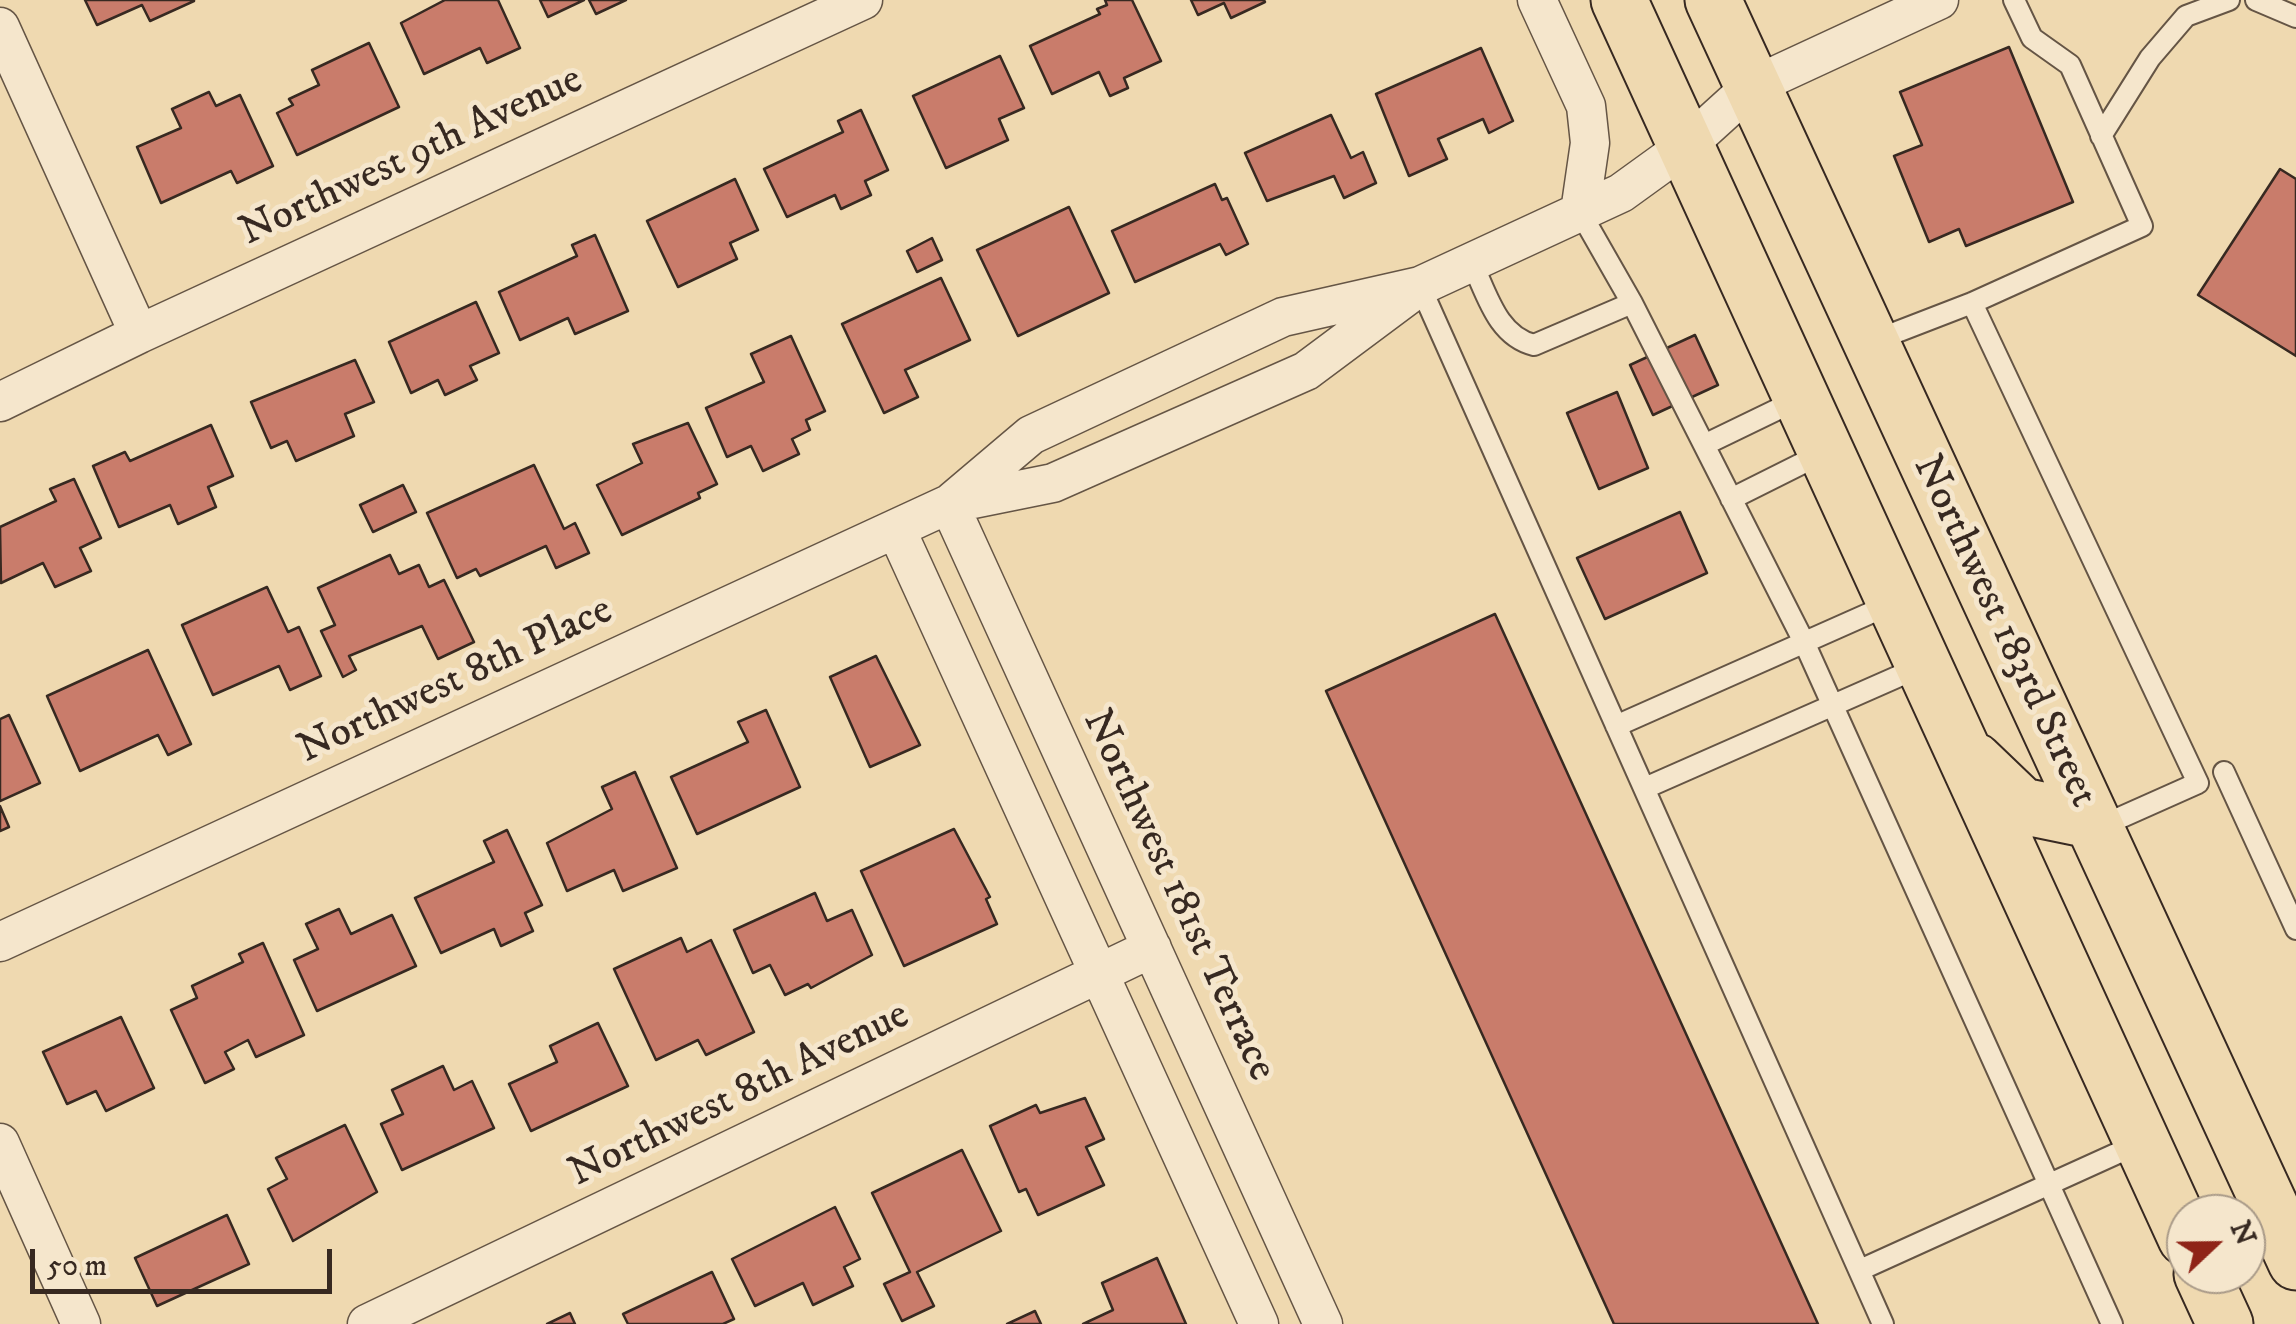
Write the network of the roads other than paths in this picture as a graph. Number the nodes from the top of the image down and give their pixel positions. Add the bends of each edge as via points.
1 (863, 0) edge
2 (1537, 0) edge
3 (1619, 0) edge
4 (1712, 0) edge
5 (1939, 0) edge
6 (2014, 0) edge
7 (2230, 0) edge
8 (2256, 0) edge
9 (2296, 17) edge
10 (0, 27) edge
11 (1751, 87) junction
12 (2101, 136) junction
13 (1686, 146) junction
14 (1580, 212) junction
15 (1472, 262) junction
16 (1420, 286) junction
17 (1632, 303) junction
18 (1972, 303) junction
19 (139, 334) junction
20 (1869, 343) junction
21 (1801, 398) junction
22 (0, 402) edge
23 (1704, 445) junction
24 (1826, 452) junction
25 (1731, 499) junction
26 (949, 504) junction
27 (896, 528) junction
28 (1894, 602) junction
29 (1804, 642) junction
30 (1924, 665) junction
31 (1831, 705) junction
32 (1616, 726) junction
33 (1962, 749) junction
34 (2224, 772) dead end
35 (1644, 788) junction
36 (2093, 825) junction
37 (2296, 929) edge
38 (0, 942) edge
39 (1152, 948) junction
40 (1099, 974) junction
41 (2142, 1142) junction
42 (0, 1143) edge
43 (2047, 1186) junction
44 (2166, 1194) edge
45 (2296, 1262) edge
46 (1860, 1270) junction
47 (2211, 1294) edge
48 (82, 1324) edge
49 (366, 1324) edge
50 (1260, 1324) edge
51 (1323, 1324) edge
52 (1884, 1324) edge
53 (2112, 1324) edge
54 (2225, 1324) edge

1 - 19 street, Northwest 9th Avenue
2 - 14 street via 1586,106 1590,143
3 - 13 main road, Northwest 183rd Street
4 - 11 main road, Northwest 183rd Street
5 - 11 street
6 - 12 lane via 2032,38 2070,65
7 - 12 lane via 2186,16 2150,58
8 - 9 lane
10 - 19 street
11 - 13 street
11 - 20 main road, Northwest 183rd Street
12 - 18 lane via 2142,226
13 - 14 street, Northwest 8th Place via 1621,193
13 - 21 main road, Northwest 183rd Street
14 - 15 street, Northwest 8th Place
14 - 17 lane
15 - 16 street, Northwest 8th Place
15 - 17 lane via 1505,330 1518,341 1534,345
16 - 26 street, Northwest 8th Place via 1306,371 1054,483
16 - 26 street, Northwest 8th Place via 1283,317 1031,435
16 - 32 lane
17 - 23 lane
18 - 20 lane
18 - 36 lane via 2198,783
19 - 22 street, Northwest 9th Avenue
20 - 36 main road, Northwest 183rd Street
21 - 23 lane
21 - 24 main road, Northwest 183rd Street
23 - 25 lane
24 - 25 lane
24 - 28 main road, Northwest 183rd Street
25 - 29 lane
26 - 27 street, Northwest 8th Place
26 - 39 street, Northwest 181st Terrace
27 - 38 street, Northwest 8th Place
27 - 40 street
28 - 29 lane
28 - 30 main road, Northwest 183rd Street
29 - 31 lane
29 - 32 lane
30 - 31 lane
30 - 33 main road, Northwest 183rd Street
31 - 35 lane
31 - 43 lane
32 - 35 lane
33 - 36 main road via 2022,806
33 - 41 main road, Northwest 183rd Street
34 - 37 lane
35 - 46 lane
36 - 45 main road, Northwest 183rd Street
39 - 40 street, Northwest 8th Avenue
39 - 51 street, Northwest 181st Terrace
40 - 49 street, Northwest 8th Avenue
40 - 50 street
41 - 43 lane
41 - 44 main road, Northwest 183rd Street
42 - 48 street
43 - 46 lane
43 - 53 lane
46 - 52 lane
47 - 54 main road

